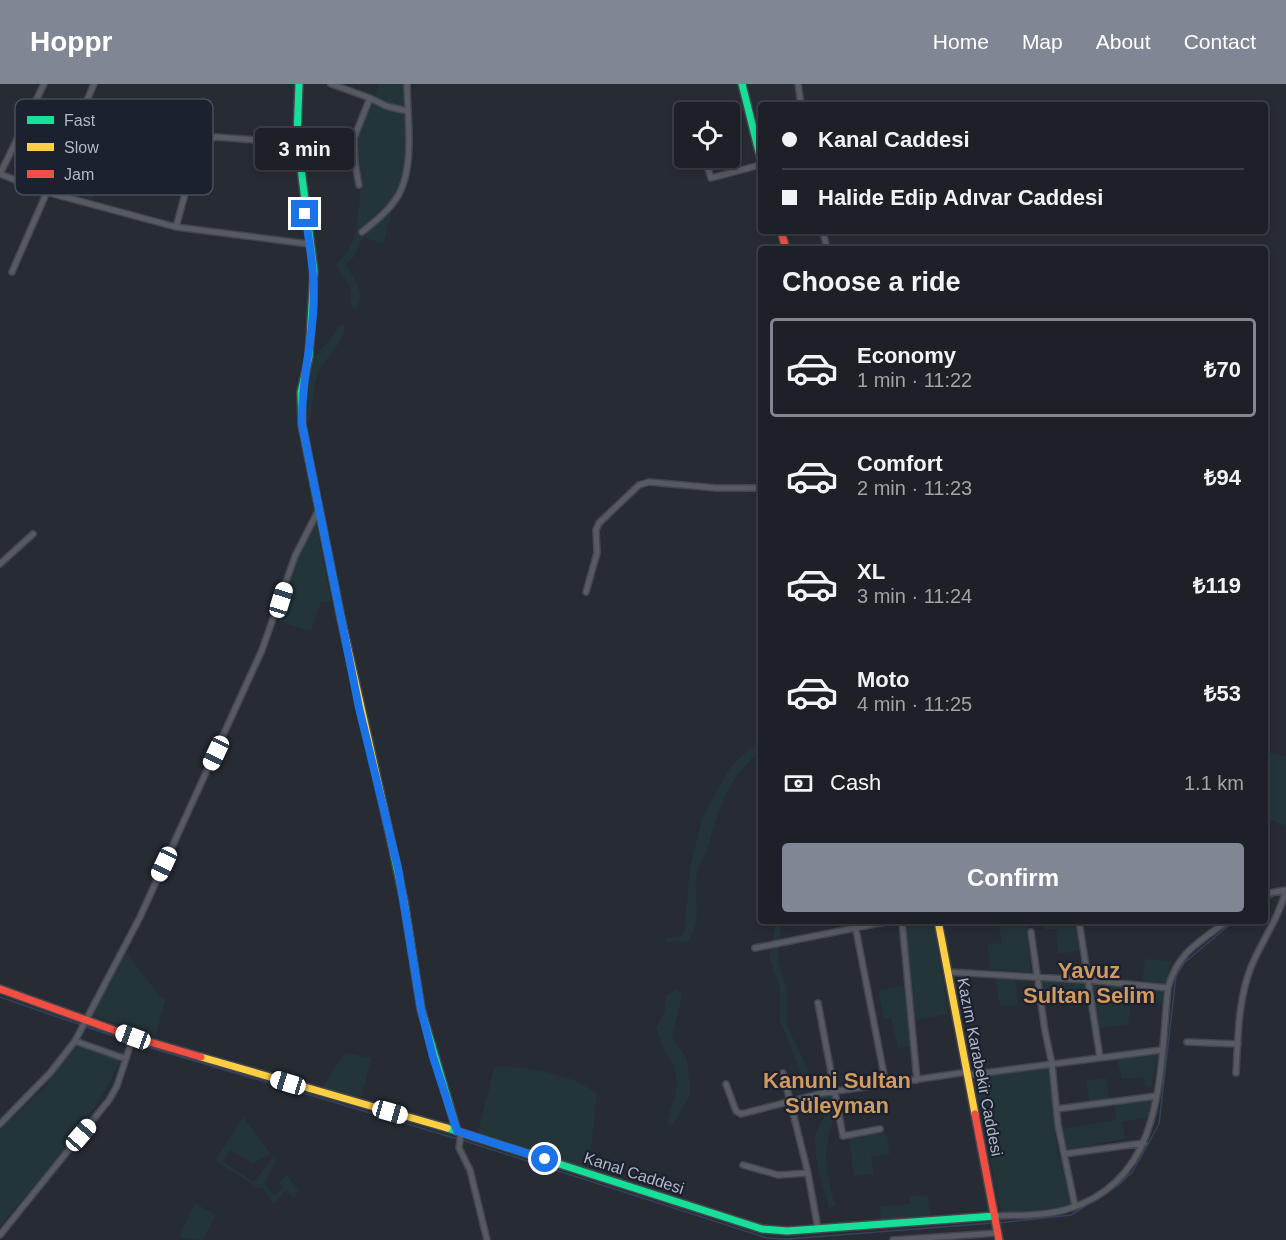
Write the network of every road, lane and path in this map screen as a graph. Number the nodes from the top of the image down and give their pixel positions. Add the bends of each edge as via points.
1 (44, 84) edge
2 (94, 84) edge
3 (299, 84) edge
4 (331, 84) edge
5 (406, 84) edge
6 (742, 84) edge
7 (798, 84) edge
8 (370, 98) junction
9 (37, 99) edge
10 (88, 99) edge
11 (801, 102) edge
12 (407, 111) junction
13 (213, 138) edge
14 (297, 143) junction
15 (15, 144) edge
16 (758, 148) edge
17 (758, 166) edge
18 (708, 168) edge
19 (0, 174) edge
20 (15, 180) edge
21 (359, 185) dead end
22 (44, 195) edge
23 (56, 195) edge
24 (185, 195) edge
25 (176, 228) junction
26 (362, 232) dead end
27 (309, 244) junction
28 (12, 272) dead end
29 (758, 488) edge
30 (318, 511) junction
31 (33, 534) dead end
32 (0, 564) edge
33 (586, 592) dead end
34 (1268, 893) edge
35 (1285, 893) edge
36 (879, 924) edge
37 (902, 924) edge
38 (939, 924) edge
39 (1079, 924) edge
40 (1223, 924) edge
41 (856, 930) junction
42 (1031, 932) dead end
43 (755, 948) dead end
44 (948, 972) junction
45 (1037, 977) junction
46 (1087, 980) junction
47 (1168, 988) junction
48 (0, 989) edge
49 (818, 1003) dead end
50 (84, 1019) junction
51 (133, 1037) junction
52 (75, 1041) junction
53 (1187, 1042) dead end
54 (1238, 1044) junction
55 (1161, 1050) junction
56 (126, 1057) junction
57 (1100, 1058) junction
58 (1052, 1064) junction
59 (783, 1073) dead end
60 (1236, 1073) dead end
61 (968, 1074) junction
62 (917, 1080) junction
63 (726, 1084) dead end
64 (886, 1084) junction
65 (835, 1093) junction
66 (1156, 1096) junction
67 (790, 1103) junction
68 (1057, 1109) junction
69 (0, 1124) edge
70 (880, 1129) dead end
71 (459, 1133) junction
72 (1144, 1143) junction
73 (1064, 1154) junction
74 (743, 1165) dead end
75 (808, 1173) junction
76 (1075, 1206) junction
77 (996, 1217) junction
78 (819, 1229) junction
79 (998, 1234) edge
80 (0, 1235) edge
81 (937, 1239) edge
82 (487, 1240) edge
83 (893, 1240) edge

1 - 9 street
2 - 10 street
3 - 14 street
4 - 8 street
5 - 12 street
6 - 16 street
7 - 11 street
8 - 12 street
8 - 21 street via 354,138
12 - 26 street via 408,162 395,202
13 - 14 street
14 - 27 street
15 - 19 street
17 - 18 street via 711,178
19 - 20 street
22 - 28 street
23 - 25 street
24 - 25 street
25 - 27 street
27 - 30 street via 314,271 313,312 301,403
29 - 33 street via 663,482 639,485 609,512 596,530 597,553
30 - 50 street via 295,556 262,650 224,735 140,917
30 - 71 street via 359,708 398,868 421,1009
31 - 32 street
34 - 35 street via 1279,889 1286,890
35 - 54 street via 1246,981
36 - 41 street
37 - 62 street
38 - 44 street, Kazım Karabekir Caddesi
39 - 46 street
40 - 47 street via 1184,954 1172,971
41 - 43 street
41 - 64 street
42 - 45 street
44 - 45 street
44 - 61 street, Kazım Karabekir Caddesi
45 - 46 street
45 - 58 street
46 - 47 street
46 - 57 street
47 - 55 street
48 - 50 street, Kanal Caddesi
49 - 65 street
50 - 51 street, Kanal Caddesi
50 - 52 street
51 - 56 street
51 - 71 street, Kanal Caddesi
52 - 56 street
52 - 69 street via 50,1074
53 - 54 street
54 - 60 street
55 - 57 street
55 - 66 street
56 - 80 street via 110,1100
57 - 58 street
58 - 61 street
58 - 68 street
59 - 67 street
61 - 62 street
61 - 77 street, Kazım Karabekir Caddesi
62 - 64 street
63 - 67 street via 739,1114
64 - 65 street
65 - 67 street
65 - 70 street via 843,1136
66 - 68 street
66 - 72 street via 1152,1124
67 - 75 street
68 - 73 street
71 - 78 street, Kanal Caddesi via 762,1229
71 - 82 street
72 - 73 street
72 - 76 street via 1116,1180
73 - 76 street
74 - 75 street via 778,1175
75 - 78 street
76 - 77 street via 1048,1213
77 - 78 street, Kanal Caddesi
77 - 79 street, Kazım Karabekir Caddesi
79 - 81 street
81 - 83 street

